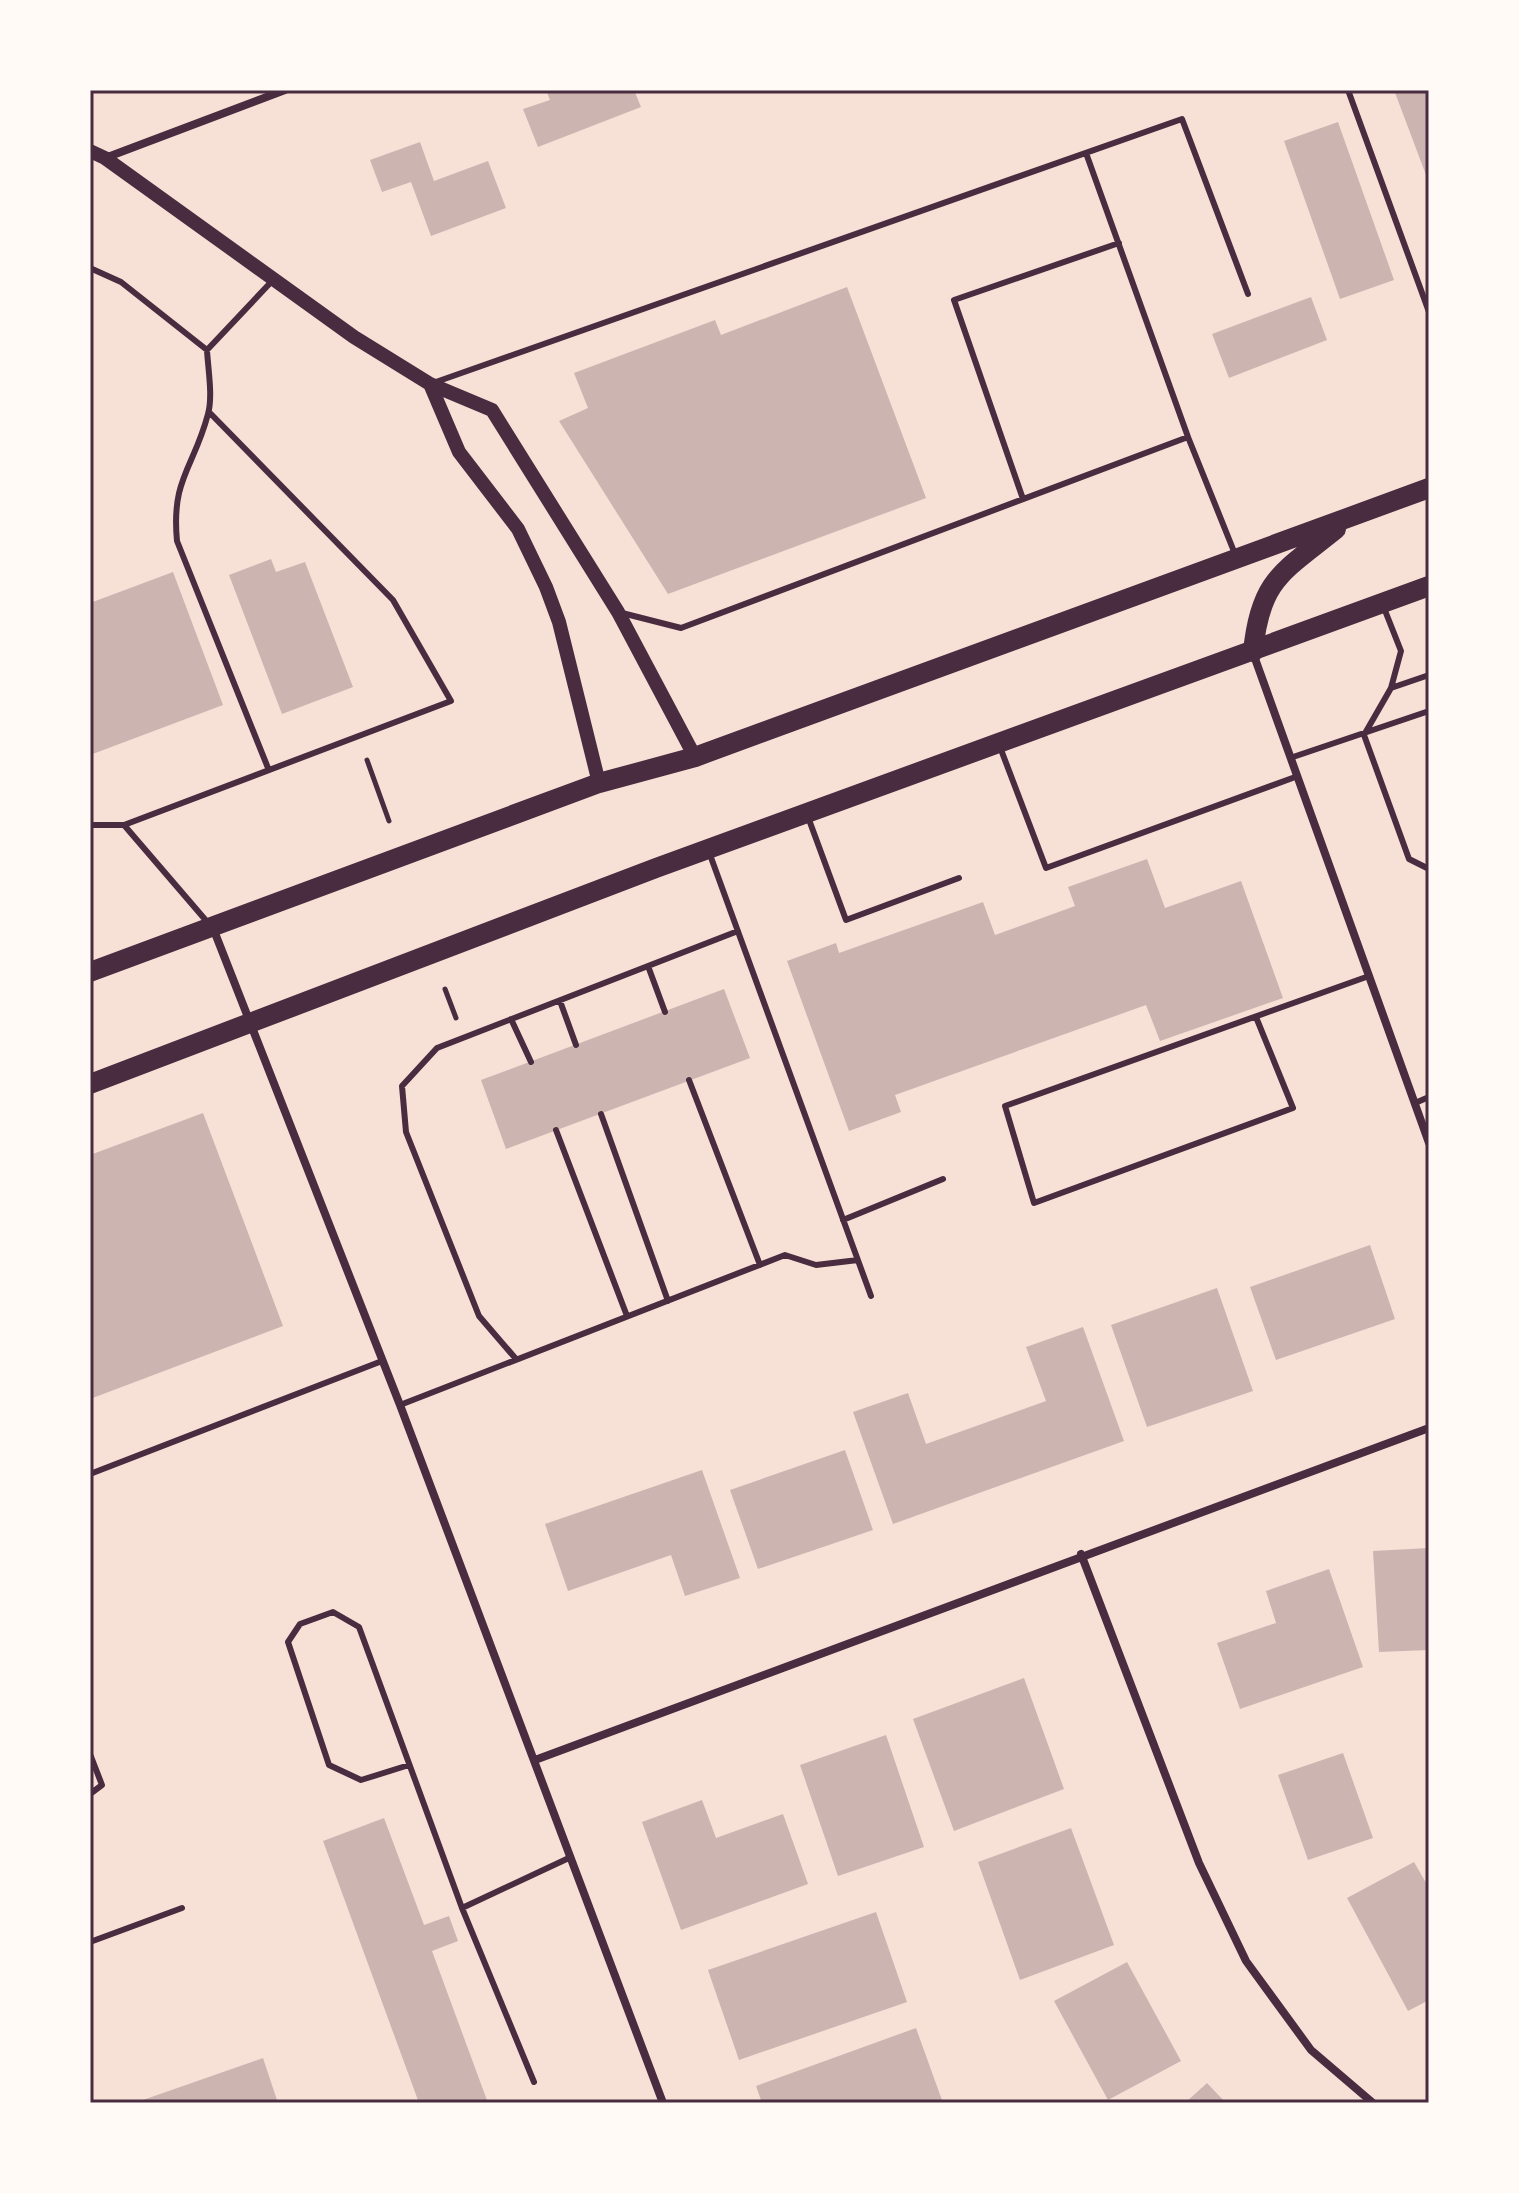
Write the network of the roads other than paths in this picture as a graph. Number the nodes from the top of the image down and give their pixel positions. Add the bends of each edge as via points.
1 (285, 90) edge
2 (1348, 90) edge
3 (90, 151) edge
4 (1086, 153) junction
5 (105, 158) junction
6 (1119, 243) junction
7 (90, 268) edge
8 (273, 279) junction
9 (1248, 294) dead end
10 (1429, 312) edge
11 (207, 350) junction
12 (430, 384) junction
13 (209, 412) junction
14 (1188, 437) junction
15 (1429, 488) edge
16 (1023, 499) junction
17 (1352, 516) junction
18 (1238, 559) junction
19 (1429, 586) edge
20 (1382, 604) junction
21 (618, 612) junction
22 (1253, 652) junction
23 (1427, 676) edge
24 (1429, 686) edge
25 (1391, 688) junction
26 (1429, 711) edge
27 (1364, 735) junction
28 (999, 744) junction
29 (695, 757) junction
30 (1293, 757) junction
31 (268, 768) junction
32 (1298, 776) junction
33 (599, 783) junction
34 (807, 814) junction
35 (90, 825) edge
36 (124, 825) junction
37 (708, 849) junction
38 (1429, 869) edge
39 (959, 878) dead end
40 (213, 928) junction
41 (738, 931) junction
42 (648, 966) junction
43 (90, 972) edge
44 (1369, 976) junction
45 (560, 1001) junction
46 (665, 1012) dead end
47 (1256, 1017) junction
48 (511, 1019) junction
49 (253, 1023) junction
50 (576, 1045) dead end
51 (531, 1062) dead end
52 (689, 1080) dead end
53 (90, 1084) edge
54 (1429, 1097) edge
55 (1415, 1103) junction
56 (601, 1114) dead end
57 (556, 1130) dead end
58 (1429, 1143) edge
59 (943, 1179) dead end
60 (843, 1220) junction
61 (858, 1260) junction
62 (760, 1265) junction
63 (871, 1296) dead end
64 (668, 1301) junction
65 (627, 1316) junction
66 (516, 1359) junction
67 (382, 1361) junction
68 (400, 1405) junction
69 (1429, 1428) edge
70 (90, 1474) edge
71 (1081, 1554) junction
72 (90, 1754) edge
73 (535, 1760) junction
74 (409, 1765) junction
75 (90, 1794) edge
76 (571, 1857) junction
77 (182, 1908) dead end
78 (462, 1908) junction
79 (90, 1942) edge
80 (534, 2082) dead end
81 (663, 2103) edge
82 (1373, 2103) edge

1 - 5 street
2 - 10 lane
3 - 5 street
4 - 6 lane
4 - 9 lane via 1182,119
4 - 12 lane
5 - 8 street
6 - 14 lane
6 - 16 lane via 954,300
7 - 11 lane via 121,282
8 - 11 lane
8 - 12 street
11 - 13 lane
12 - 21 street via 492,410
12 - 33 street via 459,452 518,529 546,587
13 - 31 lane via 179,483 177,541
13 - 31 lane via 393,600 451,701
14 - 16 lane
14 - 18 lane
15 - 17 main road
16 - 21 lane via 681,628
17 - 18 main road
17 - 22 main road via 1276,577 1257,612
18 - 29 main road
19 - 20 main road
20 - 22 main road
20 - 25 lane via 1401,651
21 - 29 street
22 - 28 main road
22 - 30 street
23 - 24 lane
23 - 25 lane
25 - 27 lane
26 - 27 lane
27 - 30 lane
27 - 38 lane via 1409,859
28 - 32 lane via 1046,868
28 - 34 main road
29 - 33 main road
30 - 32 street
31 - 36 lane
32 - 44 street
33 - 40 main road
34 - 37 main road
34 - 39 lane via 846,920
35 - 36 lane
36 - 40 lane
37 - 41 lane
37 - 49 main road
40 - 43 main road
40 - 49 street
41 - 42 lane
41 - 60 lane
42 - 45 lane
42 - 46 lane
44 - 47 lane
44 - 55 street
45 - 48 lane
45 - 50 lane
47 - 47 lane via 1005,1106 1034,1203 1293,1108
48 - 51 lane
48 - 66 lane via 437,1048 402,1086 406,1132 479,1316
49 - 53 main road
49 - 67 street
52 - 62 lane
54 - 55 lane
55 - 58 street
56 - 64 lane
57 - 65 lane
59 - 60 lane
60 - 61 lane
61 - 62 lane via 816,1265 785,1255
61 - 63 lane
62 - 64 lane
64 - 65 lane
65 - 66 lane
66 - 68 lane
67 - 68 street
67 - 70 lane
68 - 73 street
69 - 71 street
71 - 73 street
71 - 82 street via 1199,1863 1246,1961 1311,2050
72 - 75 lane via 102,1785
73 - 76 street
74 - 74 lane via 359,1627 333,1612 300,1624 288,1642 329,1765 361,1780
74 - 78 lane
76 - 78 lane
76 - 81 street
77 - 79 lane
78 - 80 lane

